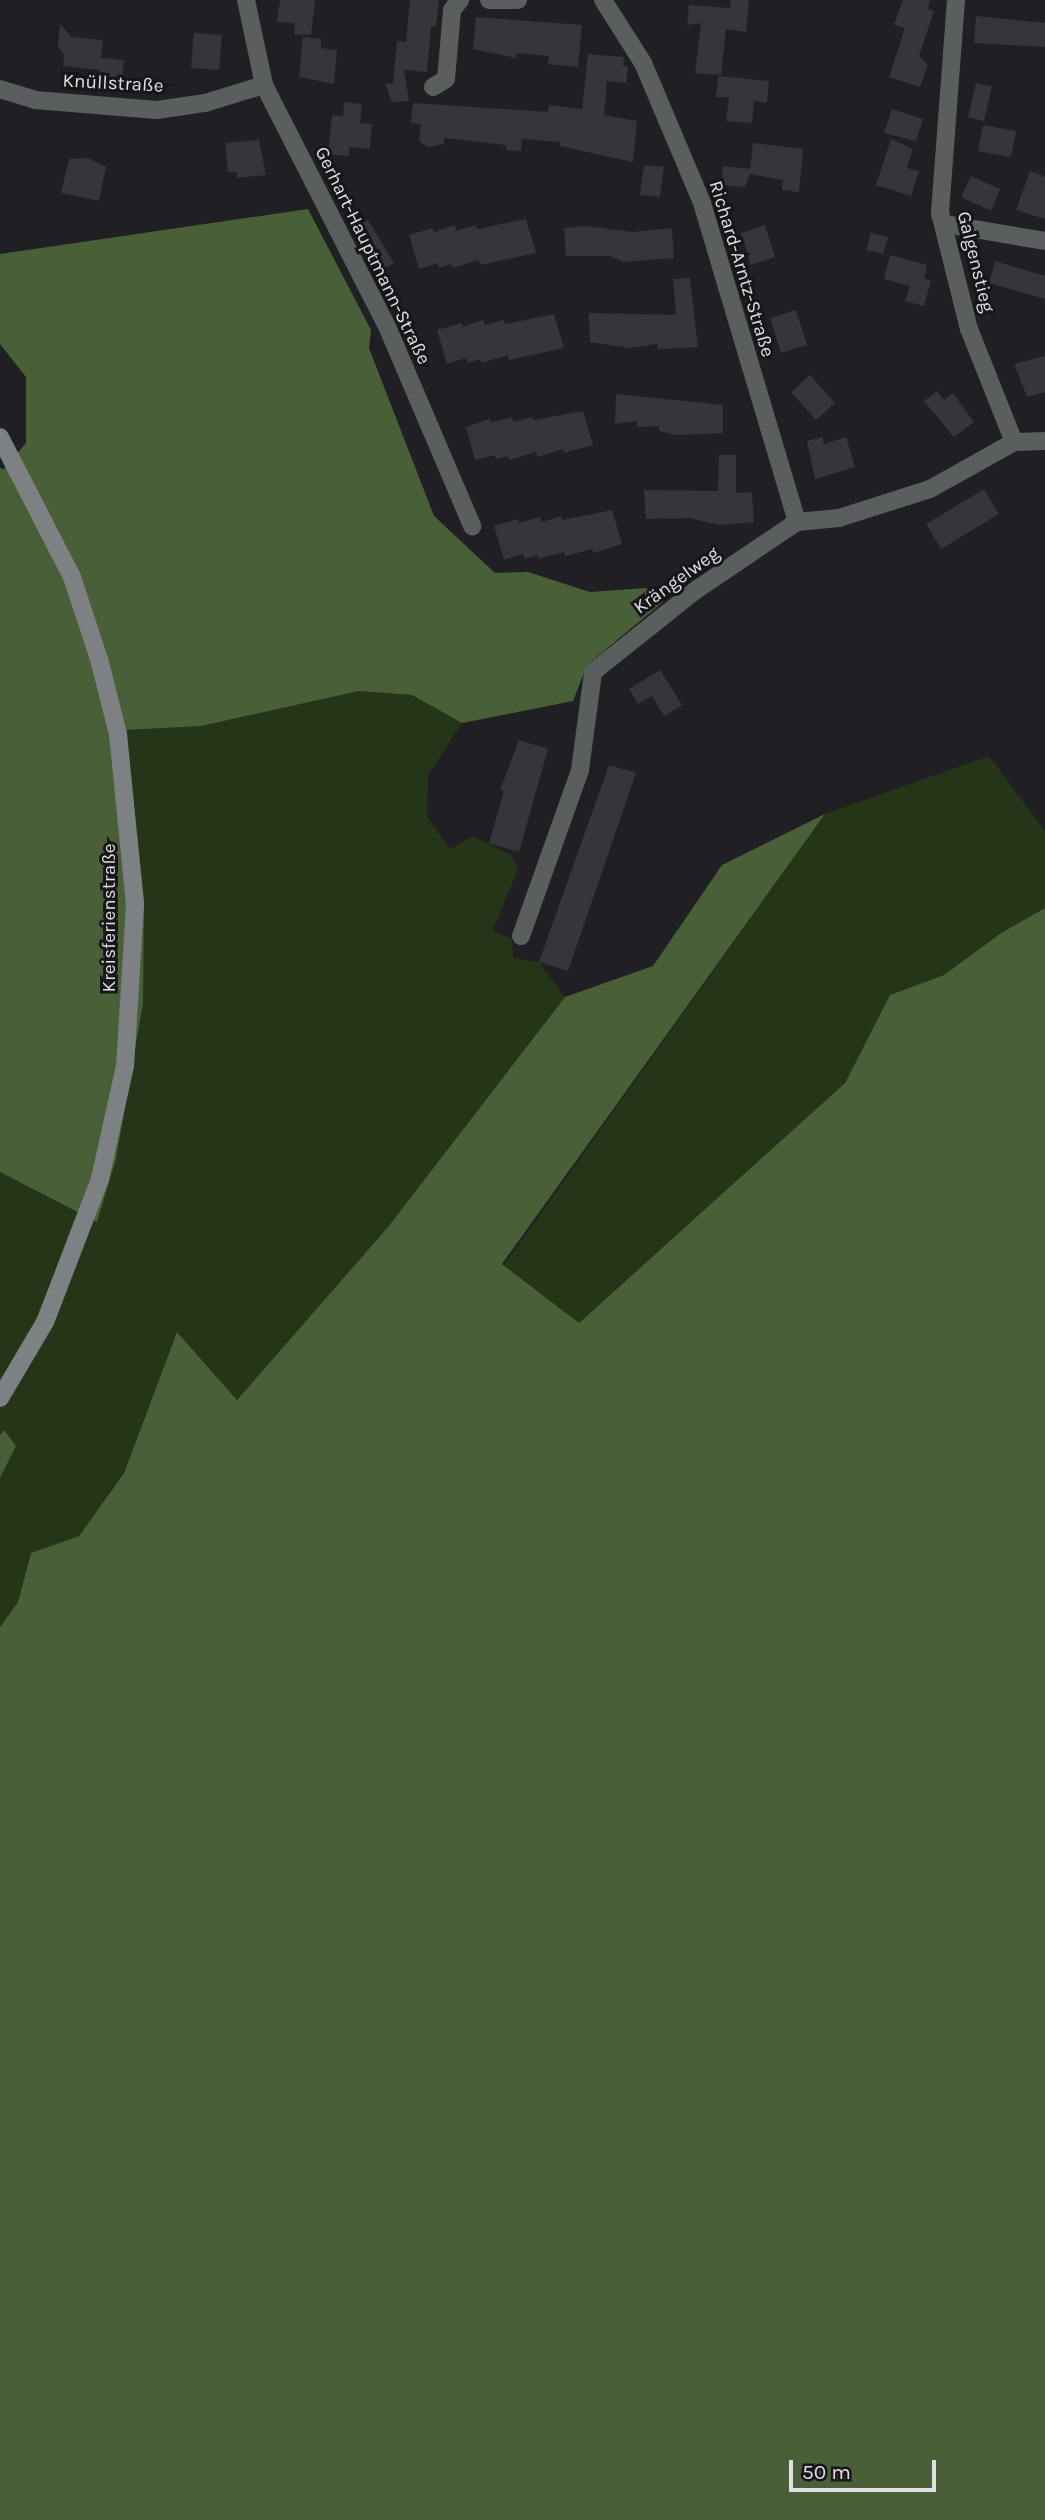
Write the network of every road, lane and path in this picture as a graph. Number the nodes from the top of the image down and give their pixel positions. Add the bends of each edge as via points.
1 (246, 0) edge
2 (460, 0) edge
3 (489, 0) edge
4 (518, 0) edge
5 (603, 0) edge
6 (956, 0) edge
7 (264, 85) junction
8 (433, 88) dead end
9 (0, 89) edge
10 (945, 224) junction
11 (1045, 241) edge
12 (0, 437) edge
13 (1045, 441) edge
14 (1014, 442) junction
15 (797, 522) junction
16 (472, 526) dead end
17 (521, 936) dead end
18 (0, 1398) edge

1 - 7 street, Gerhart-Hauptmann-Straße
2 - 8 street via 452,10 446,79
3 - 4 street
5 - 15 street, Richard-Arntz-Straße via 643,63 702,203
6 - 10 street, Galgenstieg via 939,200
7 - 9 street, Knüllstraße via 205,103 157,110 34,100
7 - 16 street, Gerhart-Hauptmann-Straße via 386,324
10 - 11 street
10 - 14 street, Galgenstieg via 969,328
12 - 18 street, Kreisferienstraße via 72,577 99,659 118,734 135,904 125,1066 100,1179 45,1322
13 - 14 street, Krängelweg
14 - 15 street, Krängelweg via 930,489 839,518
15 - 17 street, Krängelweg via 696,590 593,673 580,770

